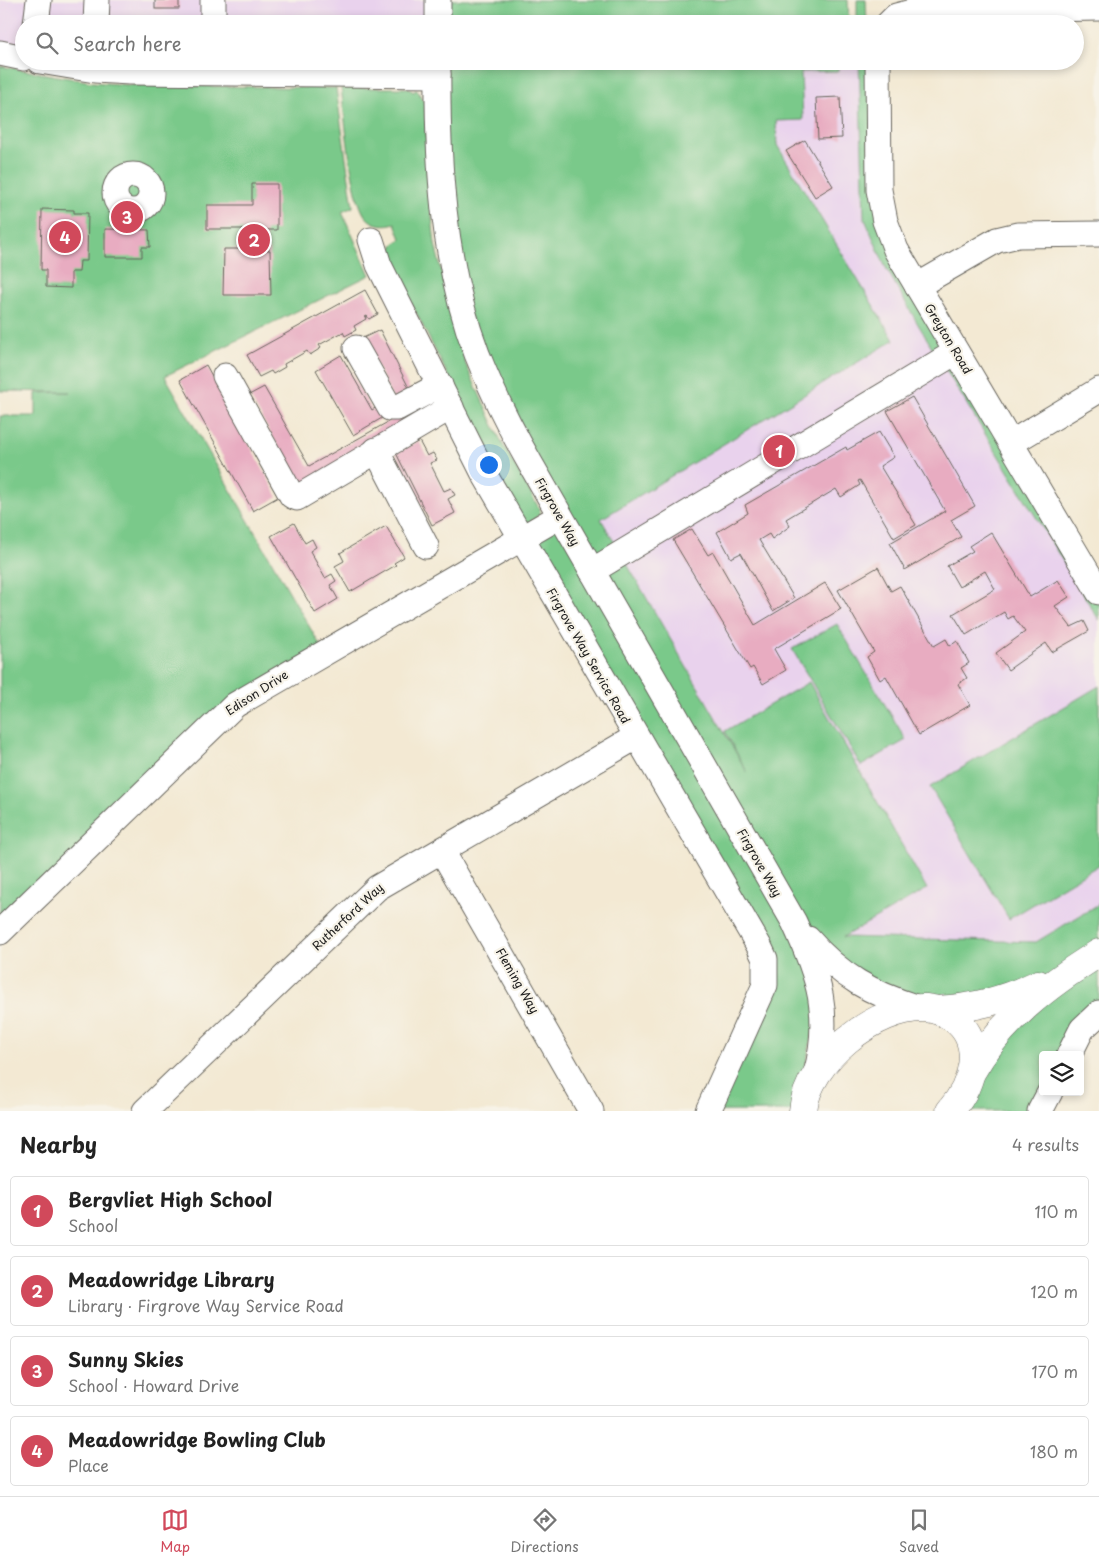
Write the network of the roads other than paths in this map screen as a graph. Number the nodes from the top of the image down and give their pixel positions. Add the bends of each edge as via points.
1 (39, 0) edge
2 (97, 0) edge
3 (213, 0) edge
4 (438, 0) edge
5 (1042, 4) edge
6 (1099, 8) edge
7 (37, 15) edge
8 (96, 15) edge
9 (213, 15) edge
10 (438, 15) edge
11 (900, 15) edge
12 (0, 53) edge
13 (15, 56) edge
14 (438, 70) edge
15 (878, 70) edge
16 (1099, 234) edge
17 (371, 240) dead end
18 (917, 286) junction
19 (356, 348) dead end
20 (956, 352) junction
21 (225, 376) dead end
22 (1099, 390) edge
23 (446, 396) junction
24 (1011, 443) junction
25 (376, 450) junction
26 (560, 516) junction
27 (520, 539) junction
28 (426, 546) dead end
29 (592, 571) junction
30 (1099, 592) edge
31 (636, 737) junction
32 (442, 851) junction
33 (794, 922) junction
34 (0, 932) edge
35 (1092, 958) edge
36 (927, 1009) junction
37 (1099, 1013) edge
38 (1071, 1051) edge
39 (961, 1096) edge
40 (1048, 1096) edge
41 (805, 1098) edge
42 (144, 1111) edge
43 (591, 1111) edge
44 (708, 1111) edge
45 (1040, 1111) edge

1 - 7 street
2 - 8 street
3 - 9 street
4 - 10 street
5 - 6 street
5 - 11 street via 915,11
12 - 13 street
14 - 26 street, Firgrove Way via 440,170 448,239 459,291 476,352 502,412
15 - 18 street, Greyton Road via 879,190 885,221 896,250
16 - 18 street via 1018,235 997,240
17 - 23 street, Firgrove Way Service Road via 379,265
18 - 20 street, Greyton Road
19 - 23 street via 390,408
20 - 24 street, Greyton Road
20 - 29 street
21 - 25 street via 294,497 301,496
22 - 24 street
23 - 25 street
23 - 27 street, Firgrove Way Service Road
24 - 30 street, Greyton Road
25 - 28 street
26 - 27 street, Edison Drive
26 - 29 street, Firgrove Way
27 - 31 street, Firgrove Way Service Road
27 - 34 street, Edison Drive via 235,705
29 - 33 street, Firgrove Way
31 - 32 street, Rutherford Way
31 - 44 street, Firgrove Way Service Road via 765,959 765,985
32 - 42 street, Rutherford Way via 377,888
32 - 43 street, Fleming Way
33 - 36 street, Firgrove Way via 829,962 848,977 870,991
33 - 41 street, Firgrove Way via 814,968 822,998 823,1040
35 - 36 main road via 995,1002 970,1008
35 - 39 main road via 1004,1026 986,1047
36 - 39 main road via 949,1016 966,1032 971,1043
36 - 41 main road via 889,1016 854,1035 828,1059
37 - 38 street via 1082,1029
40 - 45 street

